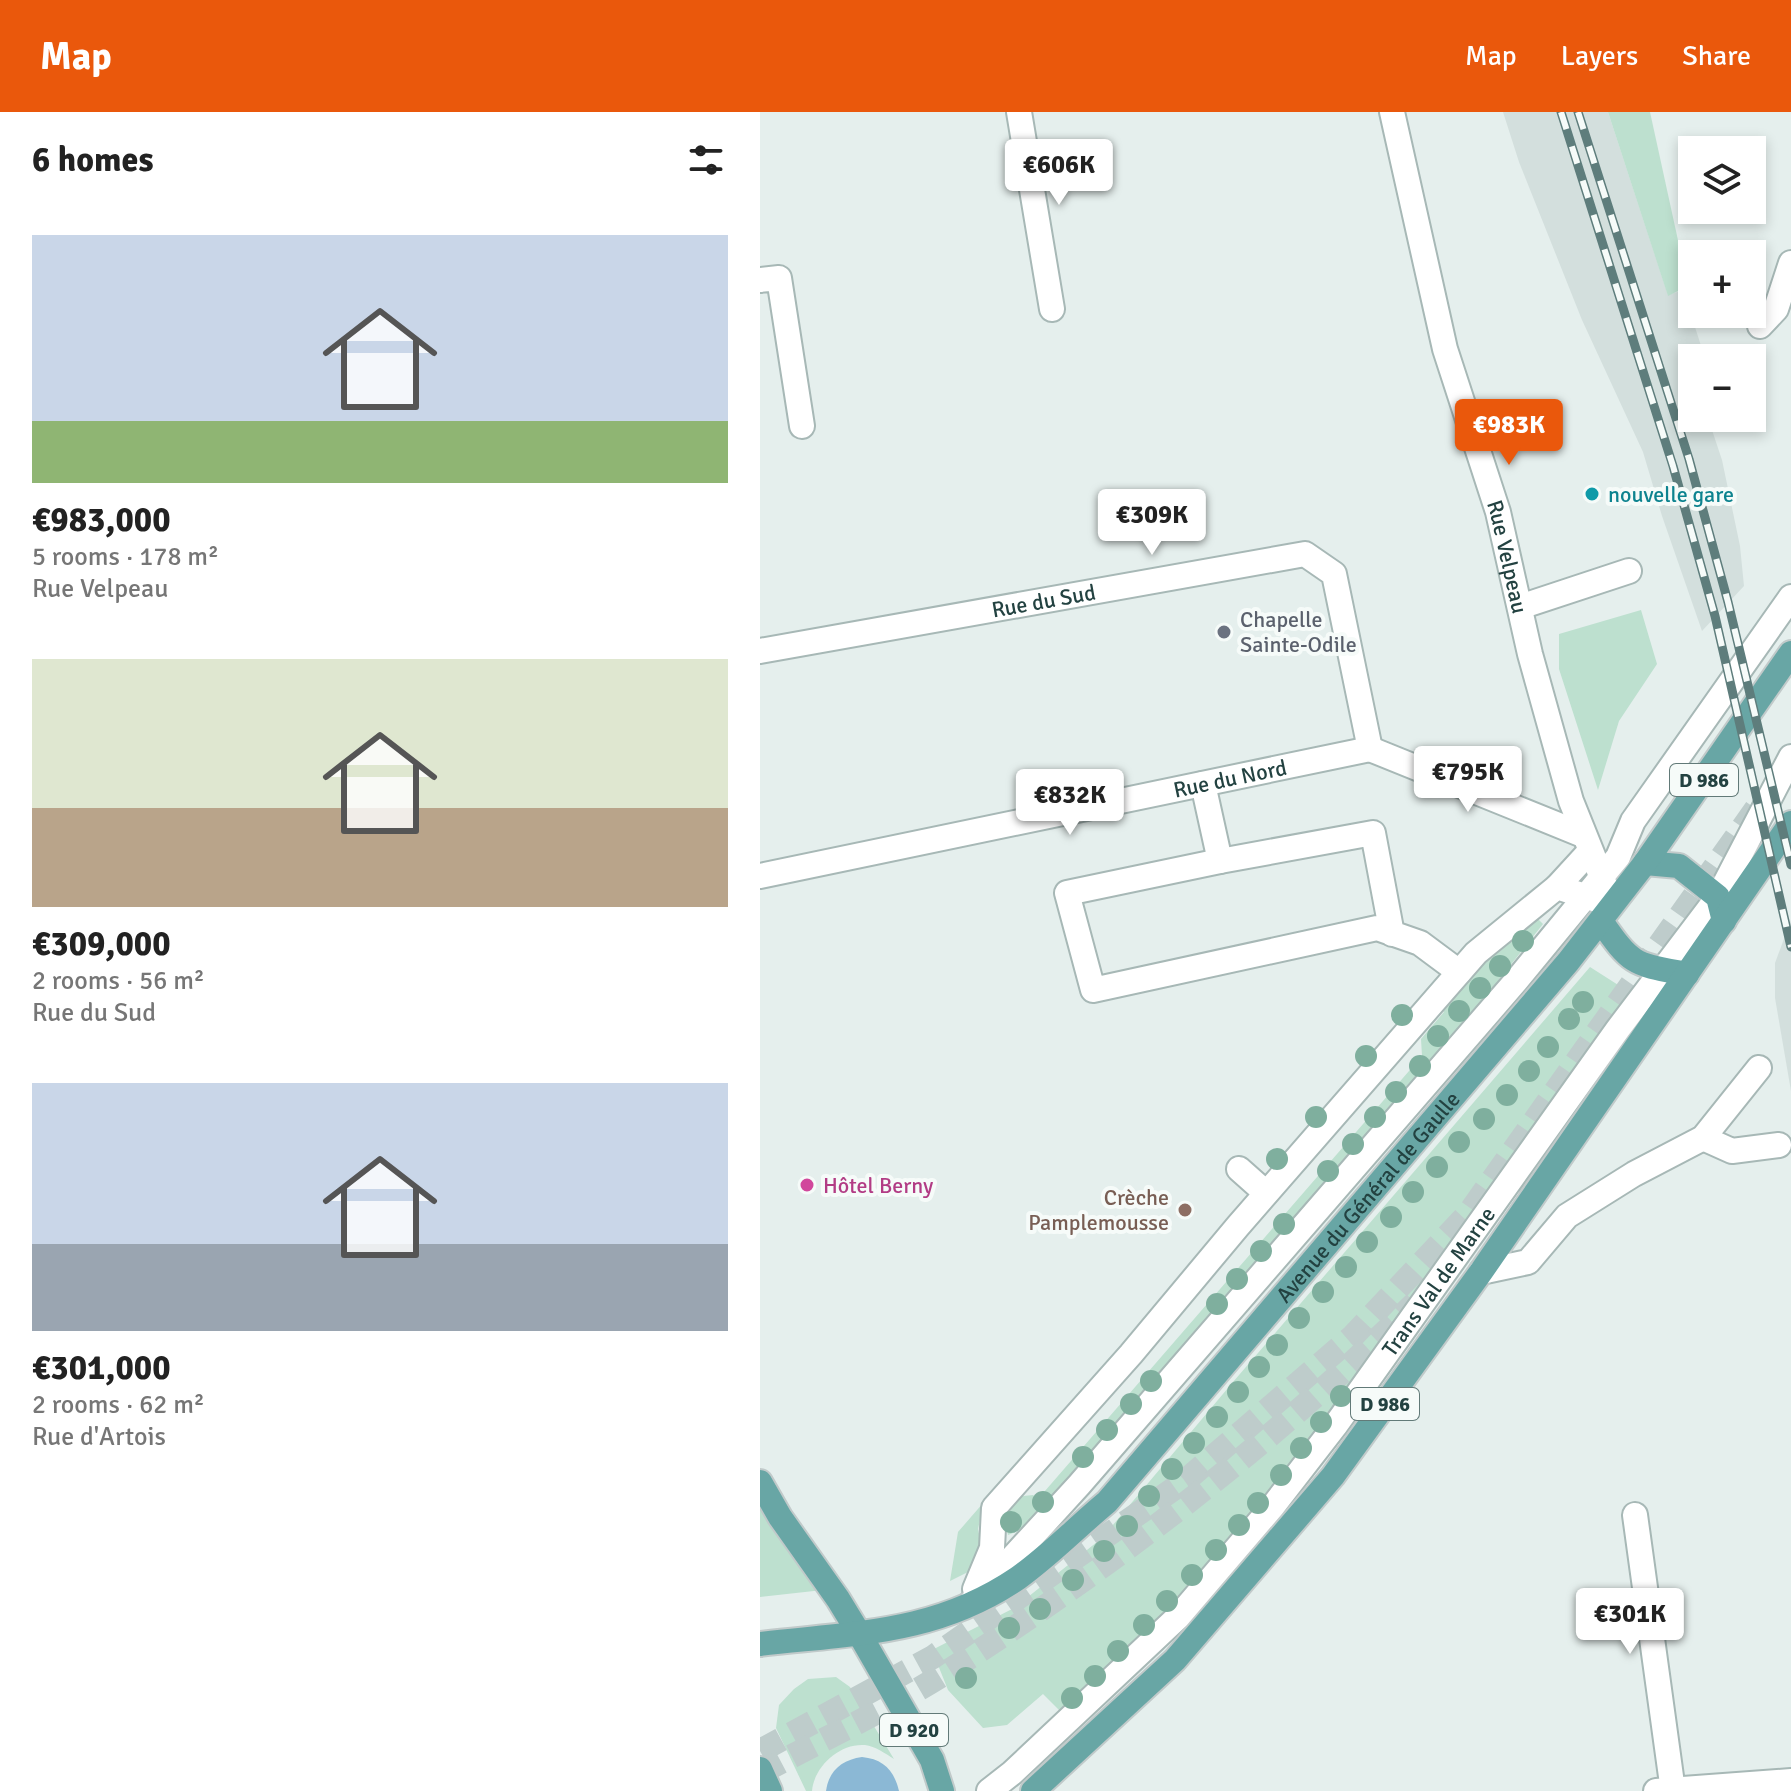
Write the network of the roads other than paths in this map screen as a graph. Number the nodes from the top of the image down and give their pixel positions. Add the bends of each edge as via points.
1 (1019, 112) edge
2 (1392, 112) edge
3 (1791, 263) edge
4 (760, 280) edge
5 (1052, 309) dead end
6 (1766, 320) edge
7 (802, 426) dead end
8 (1629, 571) dead end
9 (1791, 597) edge
10 (1520, 607) junction
11 (760, 651) edge
12 (1791, 653) edge
13 (1370, 749) junction
14 (1791, 757) edge
15 (1203, 784) junction
16 (1791, 823) edge
17 (1587, 843) junction
18 (1618, 857) junction
19 (1220, 861) junction
20 (1645, 863) junction
21 (760, 876) edge
22 (1601, 877) junction
23 (1557, 887) junction
24 (1586, 896) junction
25 (1718, 897) junction
26 (1607, 913) junction
27 (1724, 921) junction
28 (1392, 934) junction
29 (1663, 970) junction
30 (1459, 972) junction
31 (1687, 974) junction
32 (1759, 1068) dead end
33 (1703, 1138) junction
34 (1779, 1145) dead end
35 (1239, 1169) dead end
36 (1266, 1193) junction
37 (1481, 1272) junction
38 (760, 1482) edge
39 (1635, 1515) dead end
40 (968, 1606) junction
41 (860, 1635) junction
42 (760, 1644) edge
43 (760, 1769) edge
44 (1791, 1781) edge
45 (1667, 1790) edge
46 (770, 1791) edge
47 (942, 1791) edge
48 (989, 1791) edge
49 (1033, 1791) edge

1 - 5 street
2 - 10 street, Rue Velpeau via 1445,349 1498,512
3 - 6 street via 1776,309
4 - 7 street via 779,278
8 - 10 street
9 - 18 street via 1633,821
10 - 17 street, Rue Velpeau
11 - 13 street, Rue du Sud via 1305,554 1334,574
12 - 20 main road, Avenue du Général de Gaulle / D 986
13 - 15 street, Rue du Nord
13 - 17 street
14 - 25 street, Trans Val de Marne
15 - 19 street
15 - 21 street, Rue du Nord
16 - 27 main road, D 986
17 - 22 street, Rue Velpeau
17 - 23 street
18 - 22 street
18 - 26 street
19 - 28 street via 1373,833
19 - 28 street via 1067,893 1093,990 1377,928
20 - 25 main road via 1679,866
20 - 26 main road, Avenue du Général de Gaulle / D 986
22 - 24 street
22 - 26 street, Rue Velpeau
23 - 24 street
23 - 30 street
24 - 26 street
24 - 40 street
25 - 27 main road
25 - 29 street, Trans Val de Marne
26 - 29 main road via 1624,955
26 - 40 main road, Avenue du Général de Gaulle / D 986 via 1107,1502 1018,1577
27 - 31 main road, D 986
28 - 30 street via 1420,943
29 - 31 main road
29 - 48 street, Trans Val de Marne via 1273,1506 1178,1617
30 - 36 street
31 - 37 main road, D 986
32 - 33 street
33 - 34 street via 1732,1151
33 - 37 street via 1567,1216 1528,1262
35 - 36 street
36 - 40 street via 994,1508 992,1548
37 - 49 main road, D 986 via 1333,1476 1175,1660
38 - 41 main road, D 920
39 - 45 street
40 - 41 main road, Avenue du Général de Gaulle / D 986 via 931,1621
41 - 42 main road, D 986
41 - 47 main road, D 920 via 932,1760
43 - 46 main road
44 - 45 street

